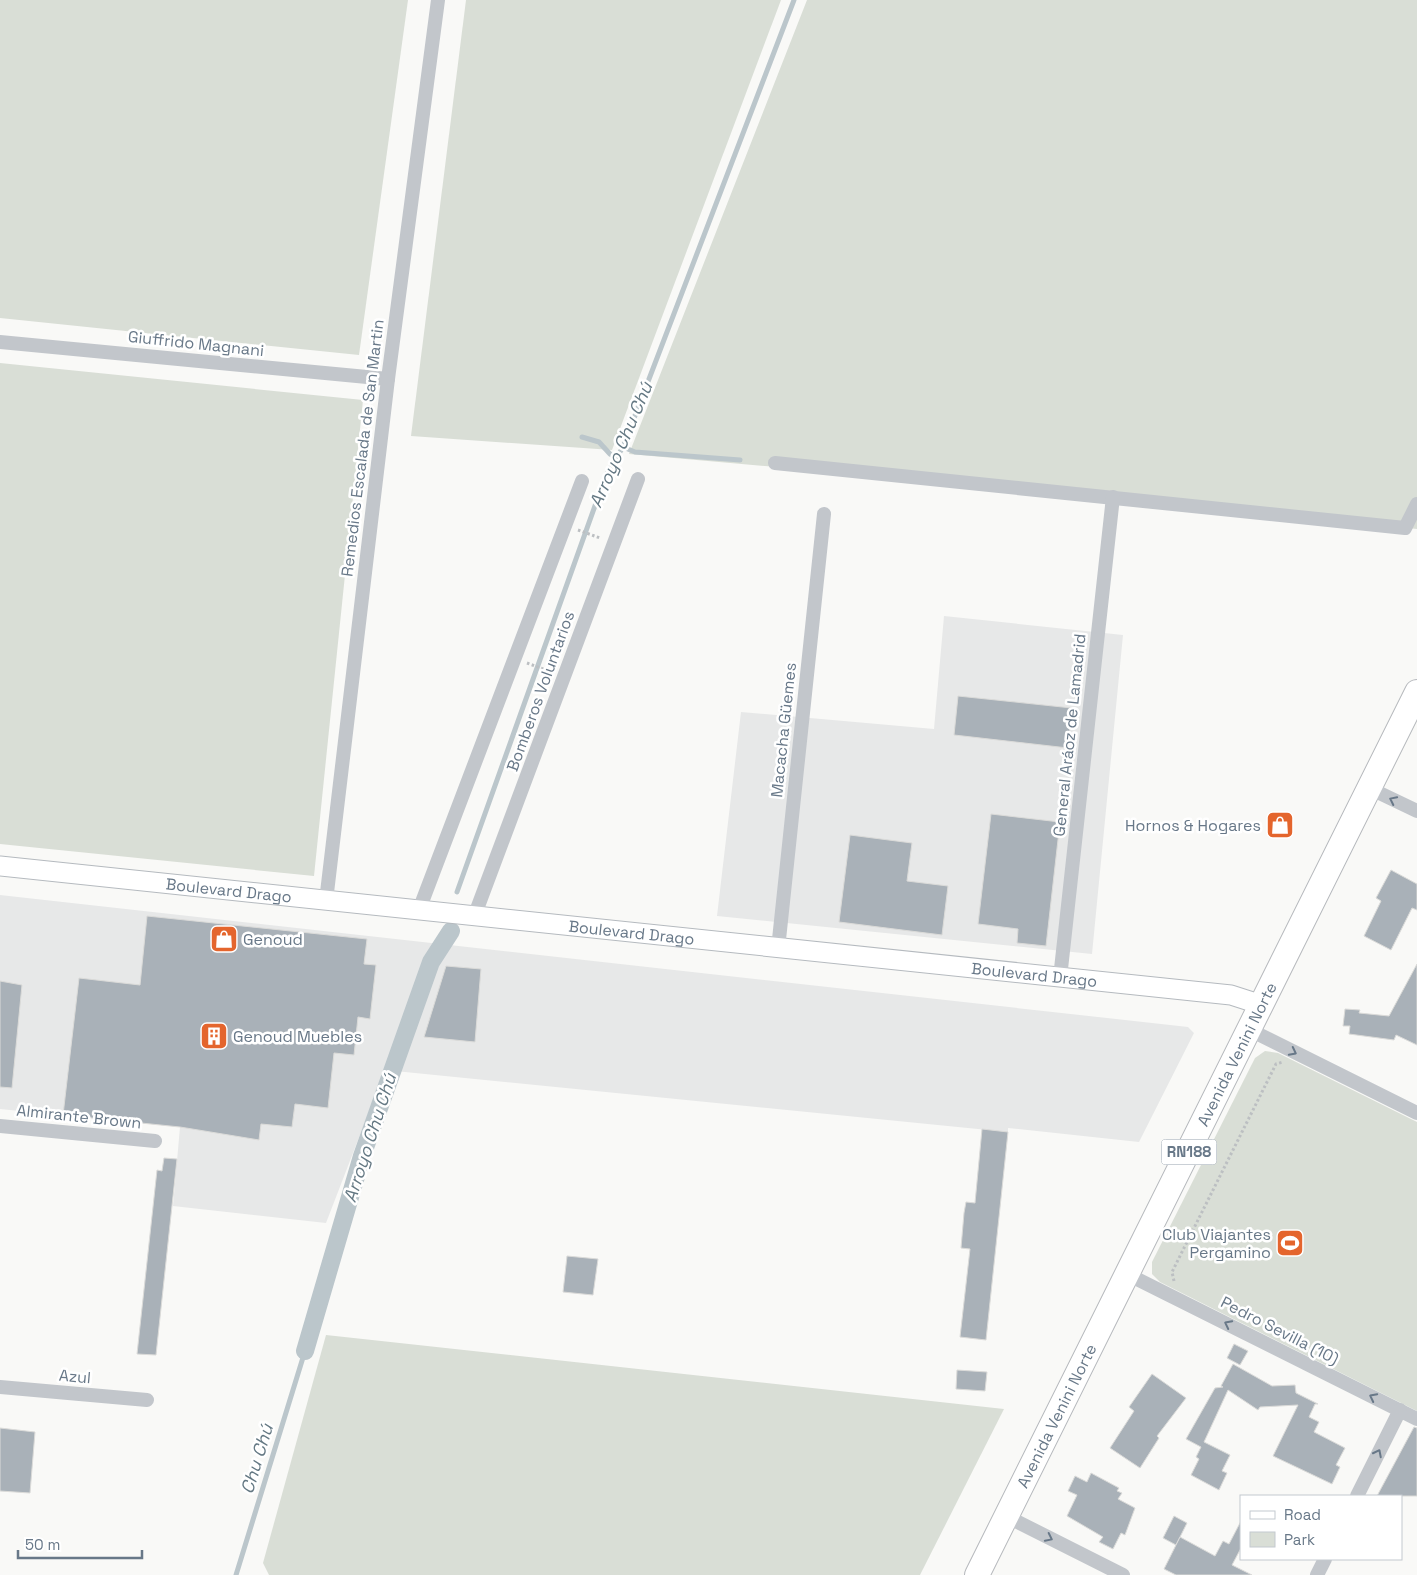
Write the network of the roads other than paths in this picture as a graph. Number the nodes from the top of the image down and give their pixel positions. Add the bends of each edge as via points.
1 (438, 0) edge
2 (0, 342) edge
3 (388, 379) junction
4 (775, 463) dead end
5 (638, 479) dead end
6 (582, 481) dead end
7 (1112, 497) junction
8 (1417, 504) edge
9 (824, 514) dead end
10 (1417, 692) edge
11 (1369, 788) junction
12 (1417, 811) edge
13 (0, 866) edge
14 (326, 901) junction
15 (427, 911) junction
16 (472, 916) junction
17 (778, 949) junction
18 (1060, 978) junction
19 (1262, 1005) junction
20 (1250, 1030) junction
21 (1417, 1113) edge
22 (0, 1126) edge
23 (155, 1141) dead end
24 (1128, 1274) junction
25 (0, 1387) edge
26 (147, 1400) dead end
27 (1400, 1410) junction
28 (1417, 1418) edge
29 (1357, 1495) edge
30 (1006, 1516) junction
31 (1324, 1560) edge
32 (976, 1575) edge
33 (1123, 1575) edge
34 (1317, 1575) edge

1 - 3 street, Remedios Escalada de San Martin
2 - 3 street, Giuffrido Magnani
3 - 14 street, Remedios Escalada de San Martin
4 - 7 street
5 - 16 street, Bomberos Voluntarios
6 - 15 street, Bomberos Voluntarios
7 - 8 street via 1405,528
7 - 18 street, General Aráoz de Lamadrid
9 - 17 street, Macacha Güemes
10 - 11 highway, Avenida Venini Norte / RN188
12 -> 11 street
11 - 19 highway, Avenida Venini Norte / RN188
13 - 14 main road, Boulevard Drago
14 - 15 main road, Boulevard Drago
15 - 16 main road, Boulevard Drago
16 - 17 main road, Boulevard Drago
17 - 18 main road, Boulevard Drago
18 - 19 main road, Boulevard Drago via 1231,994
19 - 20 highway, Avenida Venini Norte / RN188
20 -> 21 street
20 - 24 highway, Avenida Venini Norte / RN188
22 - 23 street, Almirante Brown
27 -> 24 street, Pedro Sevilla (10)
24 - 30 highway, Avenida Venini Norte / RN188
25 - 26 street, Azul
27 - 28 street, Pedro Sevilla (10)
29 -> 27 street
30 - 32 highway, Avenida Venini Norte / RN188
30 -> 33 street
31 - 34 street

